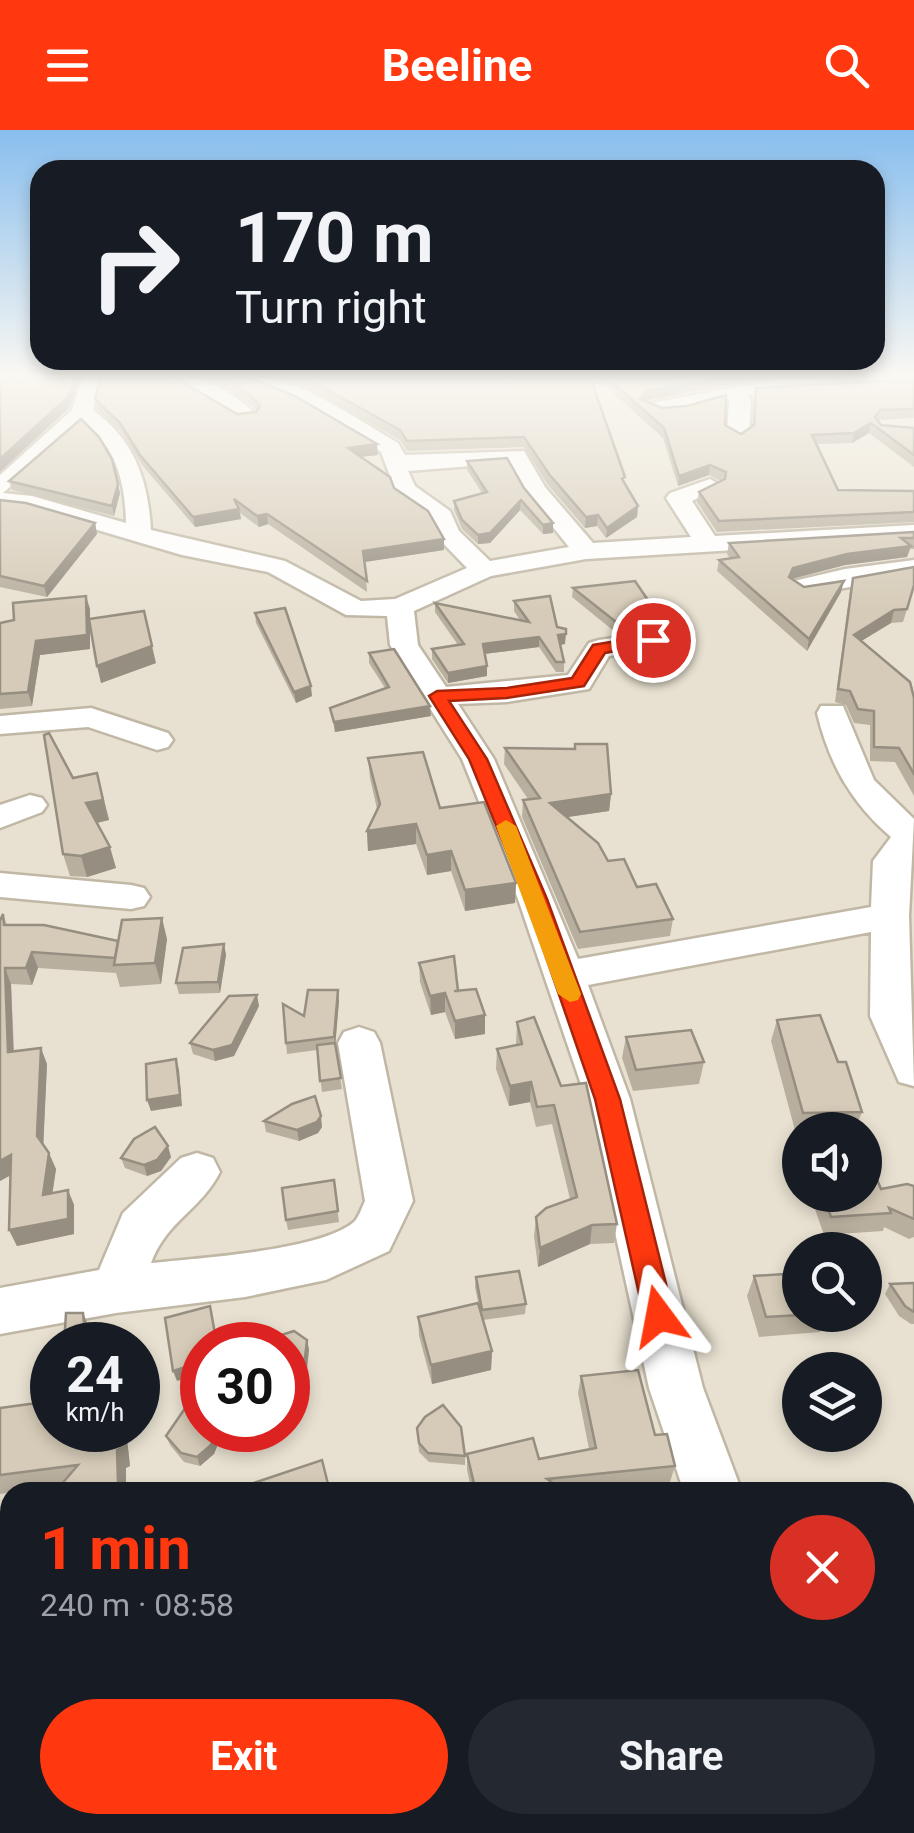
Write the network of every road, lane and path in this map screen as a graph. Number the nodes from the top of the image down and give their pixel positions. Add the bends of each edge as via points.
1 (37, 453) edge
2 (125, 453) edge
3 (393, 453) edge
4 (398, 462) junction
5 (710, 486) edge
6 (0, 487) edge
7 (0, 500) edge
8 (914, 532) edge
9 (139, 536) junction
10 (708, 544) junction
11 (586, 551) junction
12 (914, 568) edge
13 (484, 570) junction
14 (803, 587) edge
15 (400, 607) junction
16 (679, 637) dead end
17 (437, 696) junction
18 (832, 713) dead end
19 (0, 725) edge
20 (157, 740) dead end
21 (912, 832) edge
22 (0, 885) edge
23 (131, 897) dead end
24 (890, 916) junction
25 (563, 976) junction
26 (360, 1043) dead end
27 (914, 1070) edge
28 (197, 1172) dead end
29 (116, 1290) junction
30 (0, 1312) edge
31 (709, 1482) edge

1 - 6 street
2 - 9 street
3 - 4 street
4 - 11 street via 516,456
4 - 13 street via 405,490 442,516 448,534
5 - 10 street via 678,498
7 - 9 street via 32,503
8 - 10 street
9 - 15 street via 276,566 356,609
10 - 11 street
11 - 13 street
12 - 14 street
13 - 15 street
15 - 17 street via 404,646
16 - 17 street via 599,649 578,683
17 - 25 street via 478,759
18 - 21 street via 839,742 874,806
19 - 20 street via 91,717
21 - 24 street via 890,861
22 - 23 street
24 - 25 street
24 - 27 street via 891,1016
25 - 31 street via 608,1099 676,1388
26 - 29 street via 388,1201 372,1236 326,1258
28 - 29 street via 140,1228
29 - 30 street

